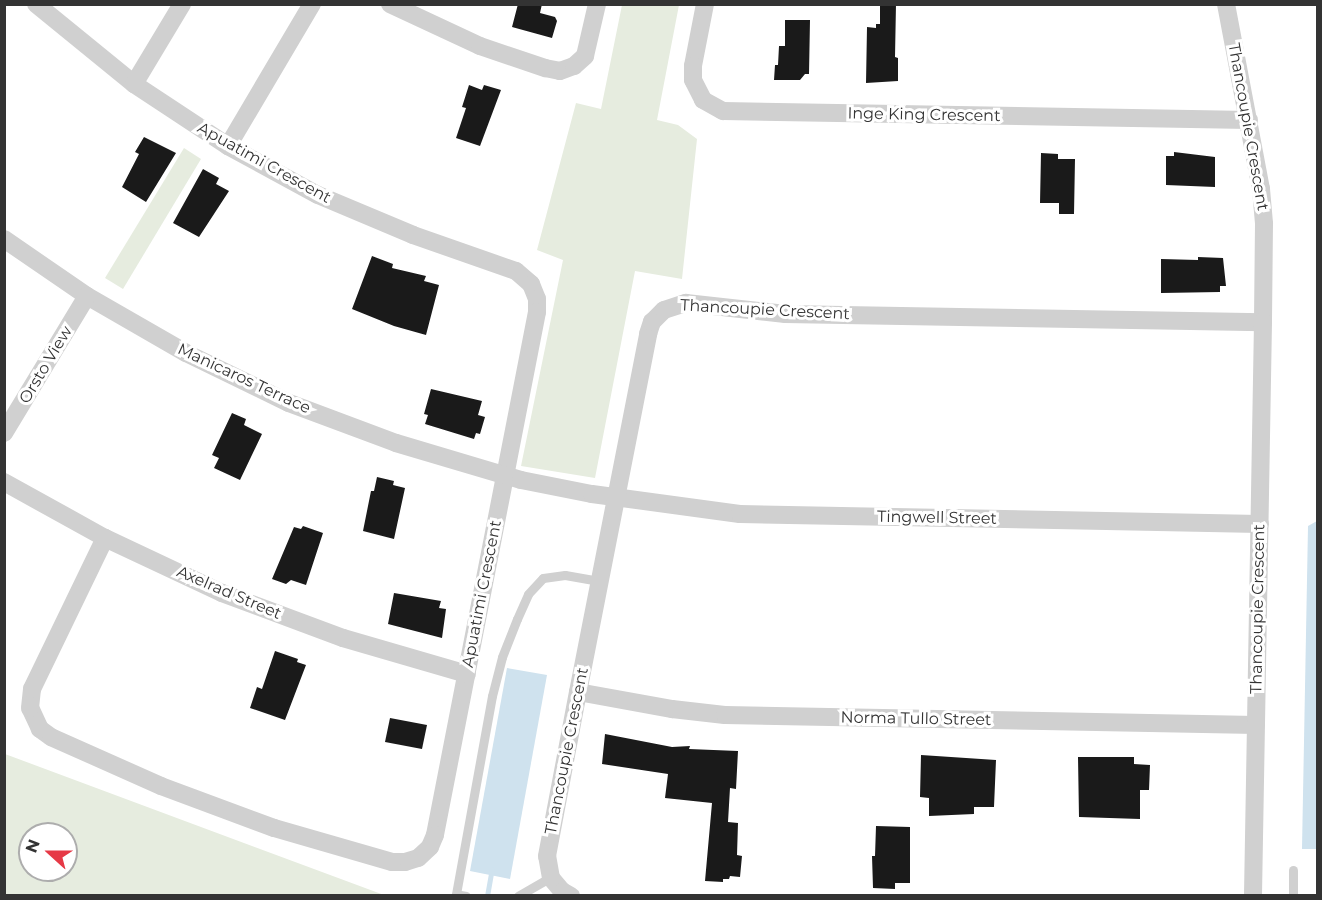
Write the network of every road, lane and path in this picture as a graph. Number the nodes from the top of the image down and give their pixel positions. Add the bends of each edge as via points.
1 (36, 4) edge
2 (182, 4) edge
3 (312, 4) edge
4 (390, 4) edge
5 (597, 4) edge
6 (705, 4) edge
7 (1226, 4) edge
8 (134, 84) junction
9 (1249, 120) junction
10 (228, 146) junction
11 (4, 239) edge
12 (87, 296) junction
13 (1263, 322) junction
14 (4, 433) edge
15 (505, 476) junction
16 (4, 482) edge
17 (616, 496) junction
18 (1260, 524) junction
19 (105, 538) junction
20 (600, 581) junction
21 (467, 674) junction
22 (578, 692) junction
23 (1257, 725) junction
24 (1293, 870) dead end
25 (550, 877) junction
26 (466, 896) edge
27 (518, 896) edge
28 (571, 896) edge
29 (1253, 896) edge
30 (1293, 896) edge

1 - 8 street, Apuatimi Crescent
2 - 8 street
3 - 10 street
4 - 5 street via 480,46 560,71 585,56
6 - 9 street, Inge King Crescent via 693,80 703,100 723,111
7 - 9 street, Thancoupie Crescent
8 - 10 street, Apuatimi Crescent
9 - 13 street, Thancoupie Crescent via 1264,225
10 - 15 street, Apuatimi Crescent via 318,195 413,236 513,269 529,281 537,296 537,312
11 - 12 street, Manicaros Terrace
12 - 14 street, Orsto View
12 - 15 street, Manicaros Terrace via 186,353 289,403 396,443
13 - 17 street, Thancoupie Crescent via 785,314 676,304 659,314 650,328
13 - 18 street, Thancoupie Crescent
15 - 17 street, Manicaros Terrace
15 - 21 street, Apuatimi Crescent
16 - 19 street, Axelrad Street
17 - 18 street, Tingwell Street via 782,516
17 - 20 street, Thancoupie Crescent
18 - 23 street, Thancoupie Crescent
19 - 21 street, Axelrad Street via 222,593 343,638
19 - 21 street, Apuatimi Crescent via 32,689 30,708 36,724 48,735 161,786 274,828 396,863 415,860 428,850 435,836
20 - 22 street, Thancoupie Crescent
20 - 26 lane via 565,575 543,578 528,594 517,619 492,696 461,863 456,894
22 - 23 street, Norma Tullo Street via 725,715
22 - 25 street, Thancoupie Crescent via 547,856
23 - 29 street, Thancoupie Crescent
24 - 30 lane
25 - 27 lane
25 - 28 street

